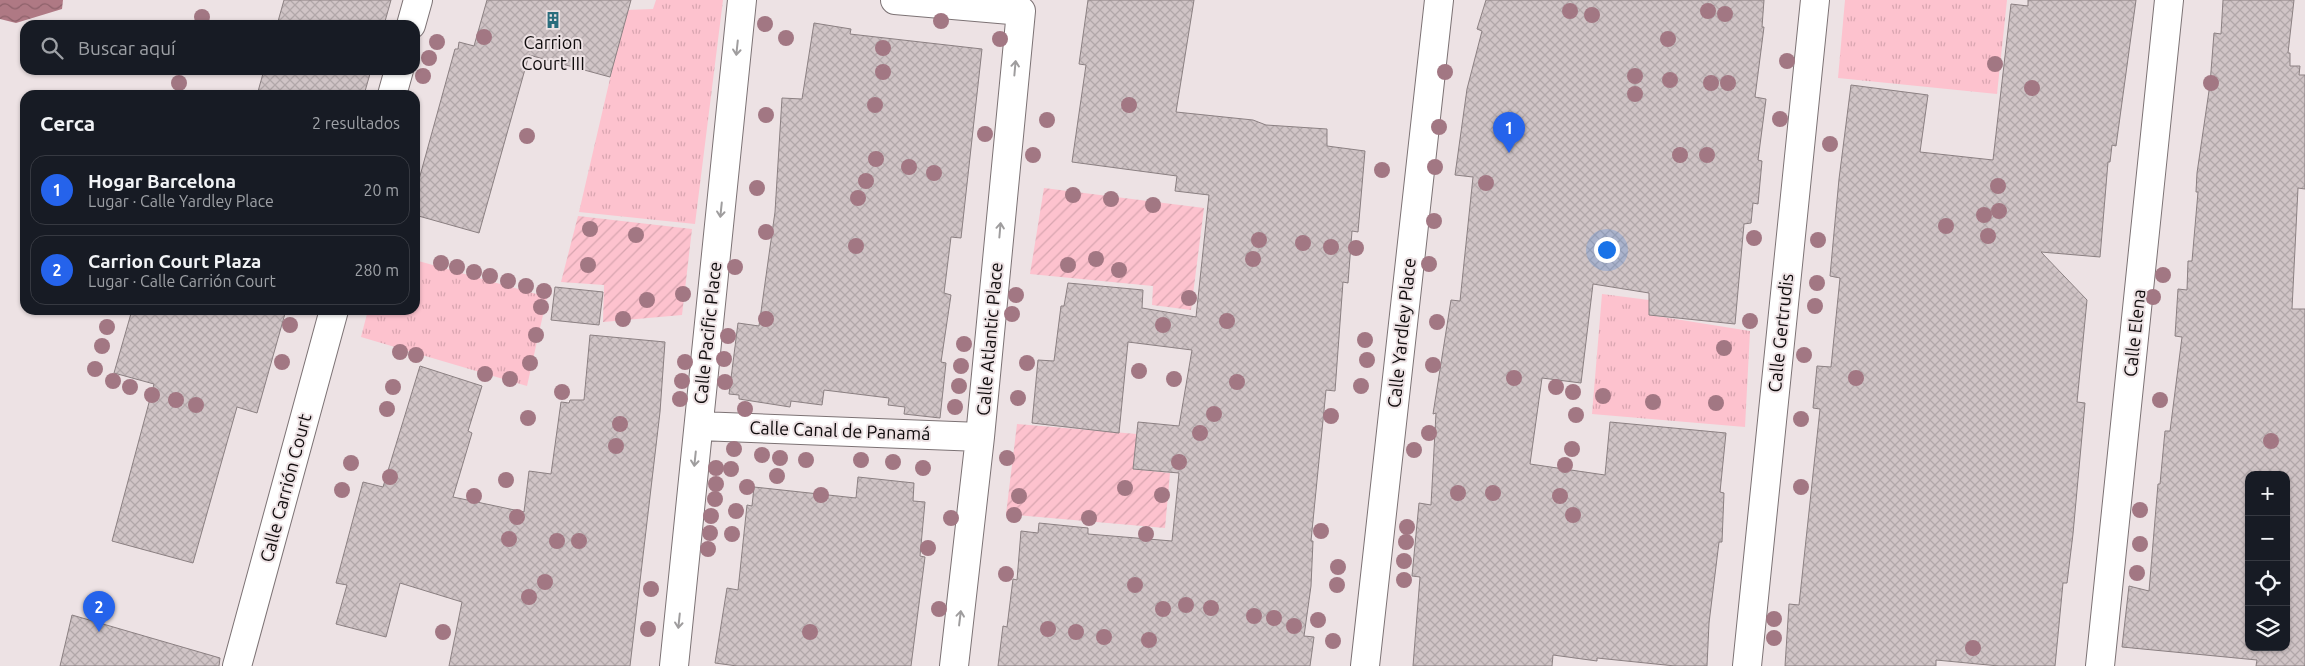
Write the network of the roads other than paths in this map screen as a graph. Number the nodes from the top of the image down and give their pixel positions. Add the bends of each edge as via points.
1 (418, 0) edge
2 (742, 0) edge
3 (894, 0) edge
4 (1439, 0) edge
5 (1815, 0) edge
6 (2170, 0) edge
7 (413, 20) edge
8 (398, 75) edge
9 (393, 90) edge
10 (333, 315) edge
11 (699, 426) junction
12 (980, 437) junction
13 (238, 666) edge
14 (674, 666) edge
15 (954, 666) edge
16 (1365, 666) edge
17 (1747, 666) edge
18 (2100, 666) edge

1 - 7 street
2 -> 11 street, Calle Pacific Place
12 -> 3 street, Calle Atlantic Place via 1021,11
4 - 16 street, Calle Yardley Place
5 - 17 street, Calle Gertrudis
6 - 18 street, Calle Elena
8 - 9 street
10 - 13 street, Calle Carrión Court
11 - 12 street, Calle Canal de Panamá
11 -> 14 street, Calle Pacific Place
15 -> 12 street, Calle Atlantic Place

